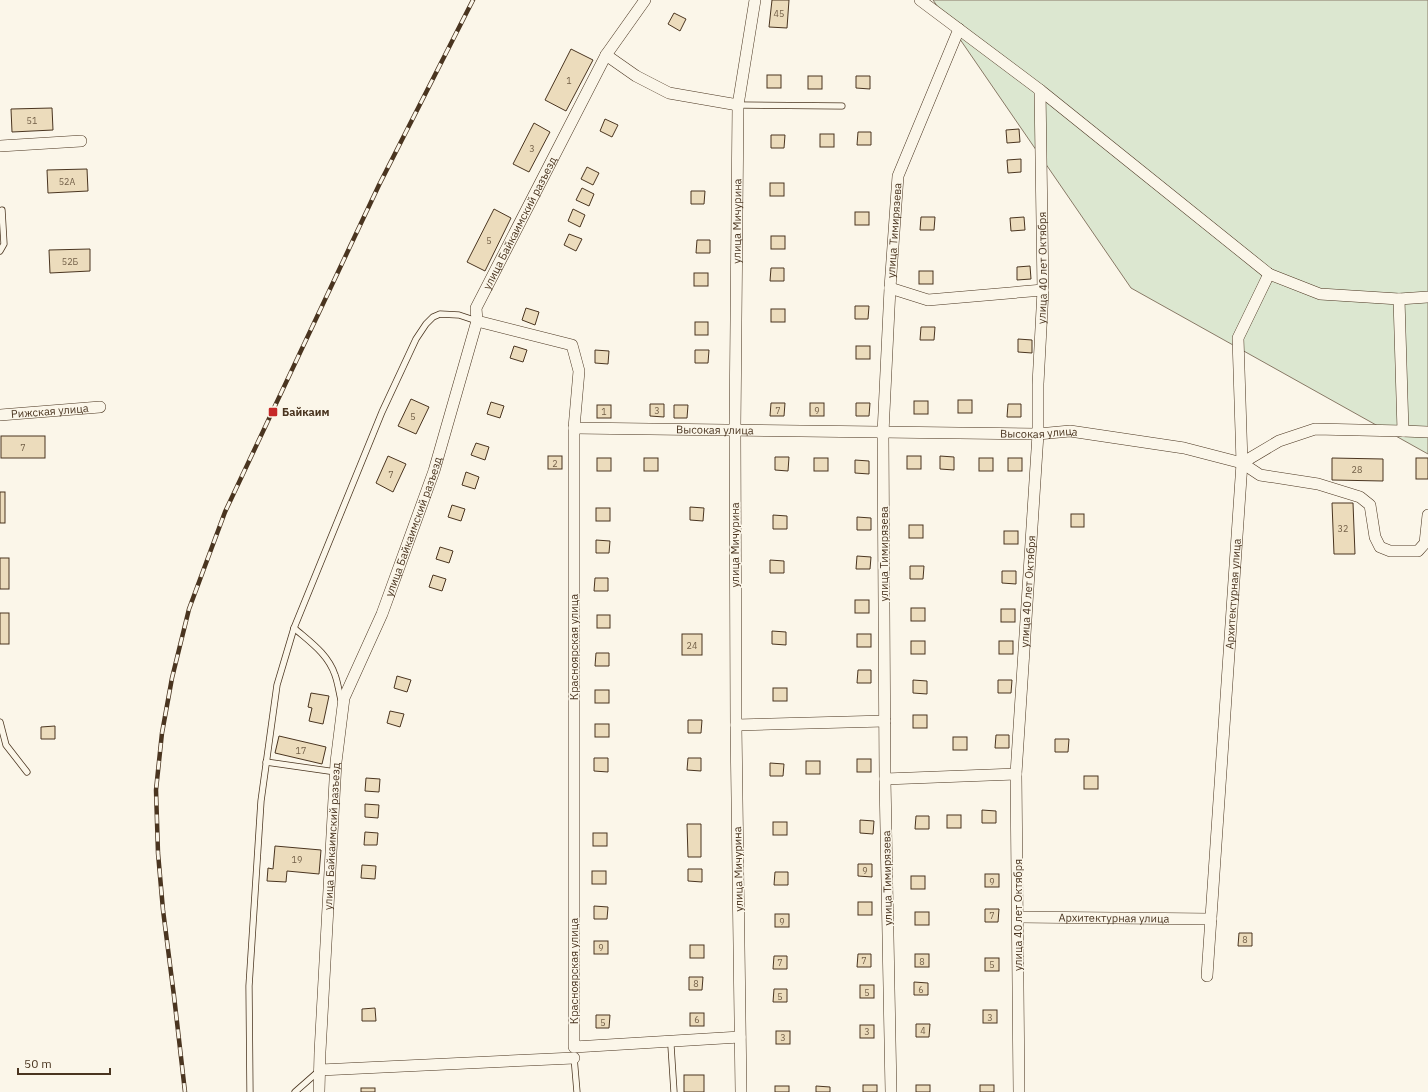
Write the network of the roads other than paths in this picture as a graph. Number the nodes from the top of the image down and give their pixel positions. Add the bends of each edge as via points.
1 (645, 0) edge
2 (755, 0) edge
3 (920, 0) edge
4 (958, 29) junction
5 (606, 55) junction
6 (1040, 90) junction
7 (738, 105) junction
8 (842, 106) dead end
9 (81, 141) dead end
10 (0, 146) edge
11 (2, 210) dead end
12 (0, 251) edge
13 (1269, 274) junction
14 (890, 288) junction
15 (1042, 290) junction
16 (1428, 297) edge
17 (1399, 299) junction
18 (477, 321) junction
19 (100, 407) dead end
20 (0, 415) edge
21 (574, 428) junction
22 (735, 429) junction
23 (1403, 431) junction
24 (1428, 432) edge
25 (883, 433) junction
26 (1038, 434) junction
27 (1242, 463) junction
28 (1428, 515) edge
29 (294, 628) junction
30 (343, 709) junction
31 (885, 721) junction
32 (0, 722) edge
33 (736, 725) junction
34 (266, 762) junction
35 (27, 772) dead end
36 (336, 772) junction
37 (1016, 774) junction
38 (885, 779) junction
39 (1018, 917) junction
40 (1210, 919) junction
41 (1207, 976) dead end
42 (740, 1037) junction
43 (671, 1046) dead end
44 (574, 1053) junction
45 (320, 1070) junction
46 (250, 1092) edge
47 (295, 1092) edge
48 (316, 1092) edge
49 (319, 1092) edge
50 (577, 1092) edge
51 (674, 1092) edge
52 (741, 1092) edge
53 (891, 1092) edge
54 (1019, 1092) edge

1 - 5 street, улица Байкаимский разъезд
2 - 7 street, улица Мичурина
3 - 4 street
4 - 6 street
4 - 14 street, улица Тимирязева via 898,176
5 - 7 street via 636,76 669,93
5 - 18 street, улица Байкаимский разъезд via 476,308
6 - 13 street
6 - 15 street, улица 40 лет Октября
7 - 8 lane
7 - 22 street, улица Мичурина
9 - 10 street
11 - 12 lane via 4,244
13 - 17 street via 1320,294
13 - 27 street, Архитектурная улица via 1238,338
14 - 15 street via 928,300
14 - 25 street, улица Тимирязева
15 - 26 street, улица 40 лет Октября
16 - 17 street
17 - 23 street
18 - 21 street, Красноярская улица via 572,345 579,371
18 - 29 lane via 459,315 440,314 432,317 416,339 382,412
18 - 30 street, улица Байкаимский разъезд via 434,471 382,614 344,698
19 - 20 street, Рижская улица
21 - 22 street, Высокая улица
21 - 44 street, Красноярская улица
22 - 25 street, Высокая улица
22 - 33 street, улица Мичурина
23 - 24 street
23 - 27 street via 1315,429 1279,441
25 - 26 street, Высокая улица
25 - 31 street, улица Тимирязева
26 - 27 street, Высокая улица via 1070,431 1184,448
26 - 37 street, улица 40 лет Октября
27 - 28 street, Высокая улица via 1260,475 1318,484 1360,497 1370,504 1375,537 1380,547 1390,551 1418,551 1425,543
27 - 40 street, Архитектурная улица
29 - 30 lane via 318,648 330,663 336,676
29 - 34 lane via 277,685
30 - 36 street, улица Байкаимский разъезд
31 - 33 street
31 - 38 street, улица Тимирязева
32 - 35 lane via 6,745
33 - 42 street, улица Мичурина
34 - 36 lane
34 - 46 lane via 261,801 249,986
36 - 45 street, улица Байкаимский разъезд
37 - 38 street
37 - 39 street, улица 40 лет Октября
38 - 53 street, улица Тимирязева
39 - 40 street, Архитектурная улица
39 - 54 street, улица 40 лет Октября
40 - 41 street, Архитектурная улица
42 - 44 street
42 - 52 street, улица Мичурина
43 - 51 lane
44 - 45 street
44 - 50 lane
45 - 47 lane
45 - 48 lane
45 - 49 street, улица Байкаимский разъезд

